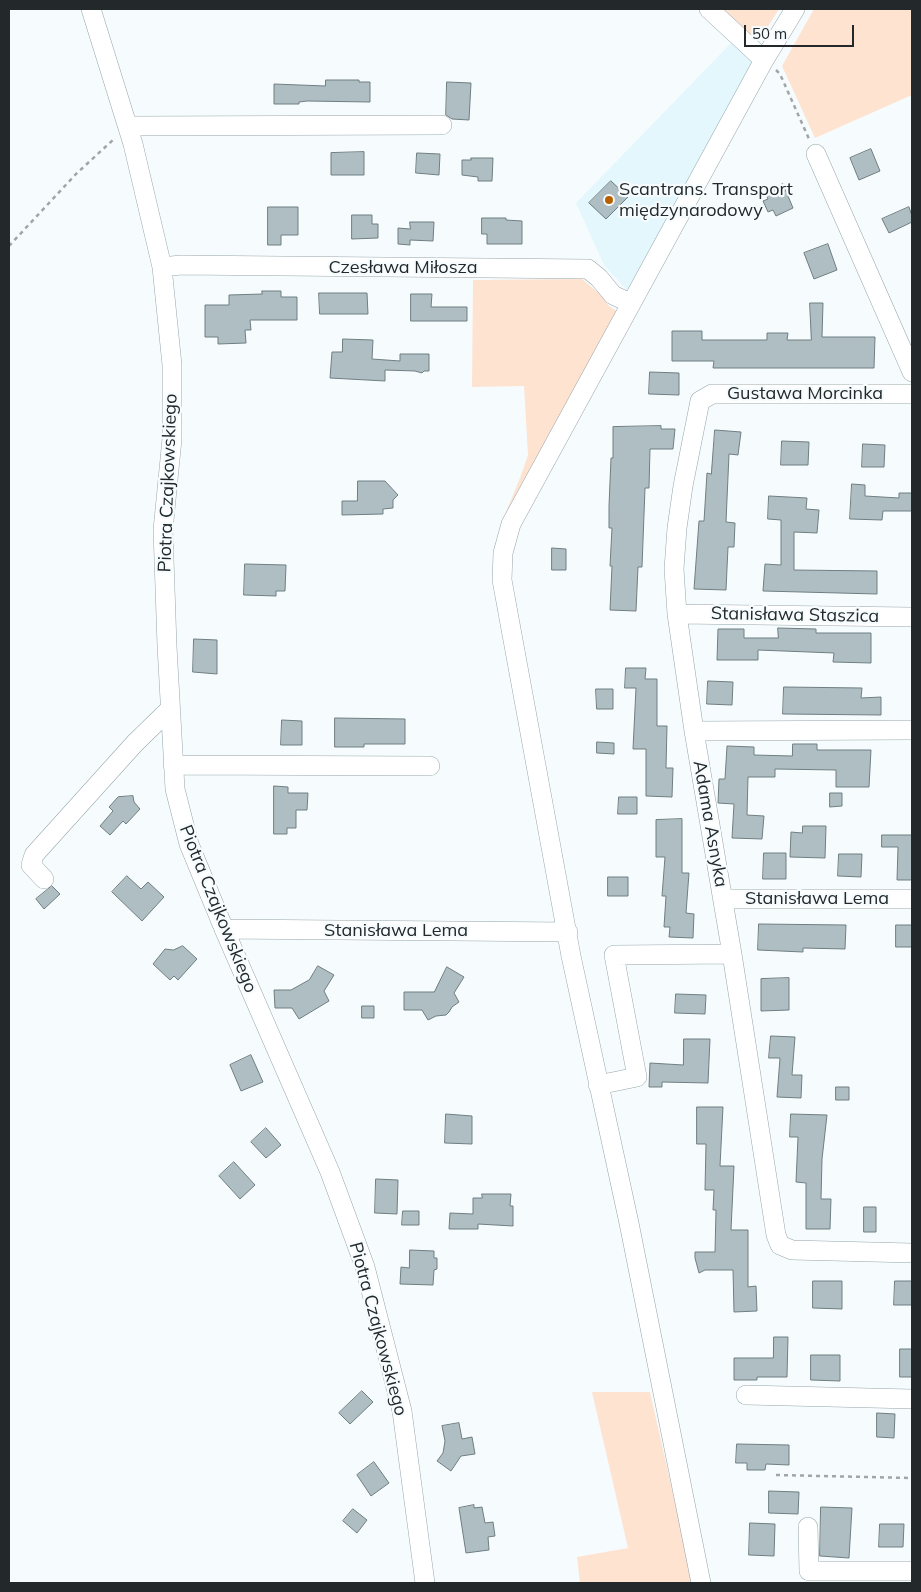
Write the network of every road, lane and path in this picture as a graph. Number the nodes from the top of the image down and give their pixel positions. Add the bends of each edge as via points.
1 (91, 9) edge
2 (709, 9) edge
3 (795, 9) edge
4 (764, 60) junction
5 (128, 126) junction
6 (442, 126) dead end
7 (816, 154) joint
8 (9, 246) edge
9 (162, 267) junction
10 (630, 303) junction
11 (912, 372) edge
12 (912, 394) edge
13 (700, 401) joint
14 (677, 614) junction
15 (912, 617) edge
16 (170, 709) junction
17 (912, 730) edge
18 (694, 731) junction
19 (173, 764) junction
20 (430, 766) dead end
21 (44, 879) dead end
22 (722, 899) junction
23 (912, 899) edge
24 (224, 929) junction
25 (568, 932) junction
26 (732, 954) junction
27 (598, 1084) junction
28 (912, 1253) edge
29 (746, 1395) dead end
30 (912, 1399) edge
31 (776, 1475) dead end
32 (912, 1478) edge
33 (808, 1527) dead end
34 (912, 1571) edge
35 (425, 1583) edge
36 (701, 1583) edge

1 - 5 street, Piotra Czajkowskiego
2 - 4 street
3 - 4 street
4 - 7 path via 780,74
4 - 10 street
5 - 6 street
5 - 8 path via 76,174
5 - 9 street, Piotra Czajkowskiego
7 - 11 street
9 - 10 street, Czesława Miłosza via 588,270 613,296
9 - 16 street, Piotra Czajkowskiego via 172,365 172,439 163,530
10 - 25 street via 511,524 503,553 502,580
12 - 13 street, Gustawa Morcinka via 712,394
13 - 14 street, Adama Asnyka via 677,528 674,569
14 - 15 street, Stanisława Staszica
14 - 18 street, Adama Asnyka
16 - 19 street, Piotra Czajkowskiego
16 - 21 street via 34,855 32,865
17 - 18 street
18 - 22 street, Adama Asnyka
19 - 20 street
19 - 24 street, Piotra Czajkowskiego via 175,790 189,844
22 - 23 street, Stanisława Lema
22 - 26 street, Adama Asnyka
24 - 25 street, Stanisława Lema
24 - 35 street, Piotra Czajkowskiego via 330,1172 365,1267 402,1411
25 - 27 street
26 - 27 street via 614,955 638,1077
26 - 28 street, Adama Asnyka via 780,1245 792,1250
27 - 36 street
29 - 30 street
31 - 32 path
33 - 34 street via 809,1571

